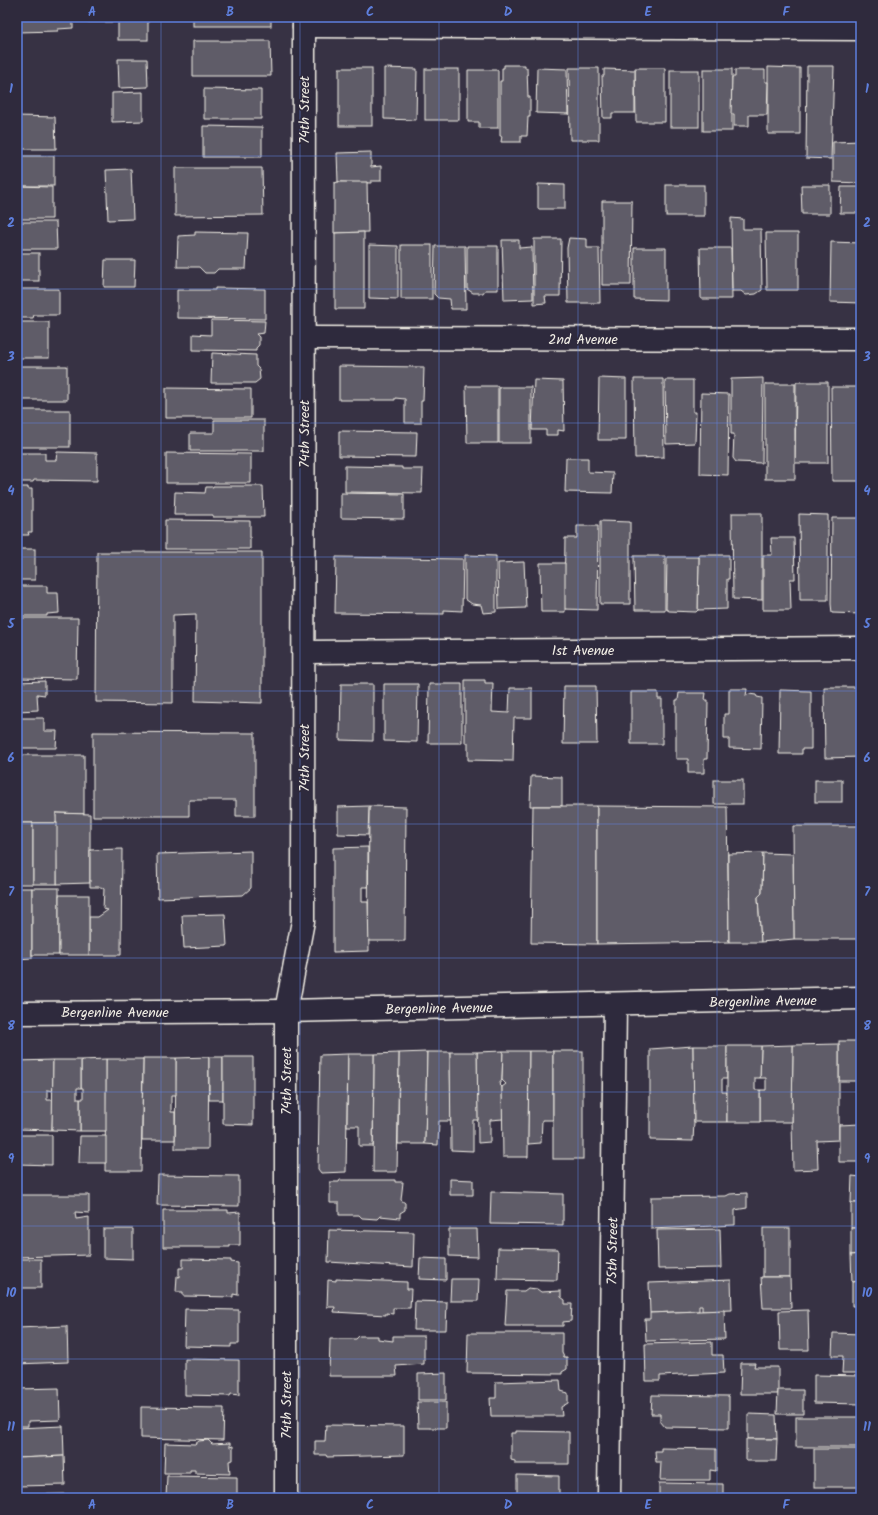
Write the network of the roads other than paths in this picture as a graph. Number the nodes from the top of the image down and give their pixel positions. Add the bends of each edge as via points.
1 (304, 22) edge
2 (861, 29) edge
3 (304, 338) junction
4 (861, 339) edge
5 (861, 648) edge
6 (304, 652) junction
7 (861, 998) edge
8 (615, 1004) junction
9 (286, 1011) junction
10 (17, 1013) edge
11 (286, 1498) edge
12 (609, 1498) edge

1 - 2 street
1 - 3 street, 74th Street
3 - 4 street, 2nd Avenue
3 - 6 street, 74th Street
5 - 6 street, 1st Avenue
6 - 9 street, 74th Street via 303,921
7 - 8 street, Bergenline Avenue
8 - 9 street, Bergenline Avenue
8 - 12 street, 75th Street
9 - 10 street, Bergenline Avenue
9 - 11 street, 74th Street

